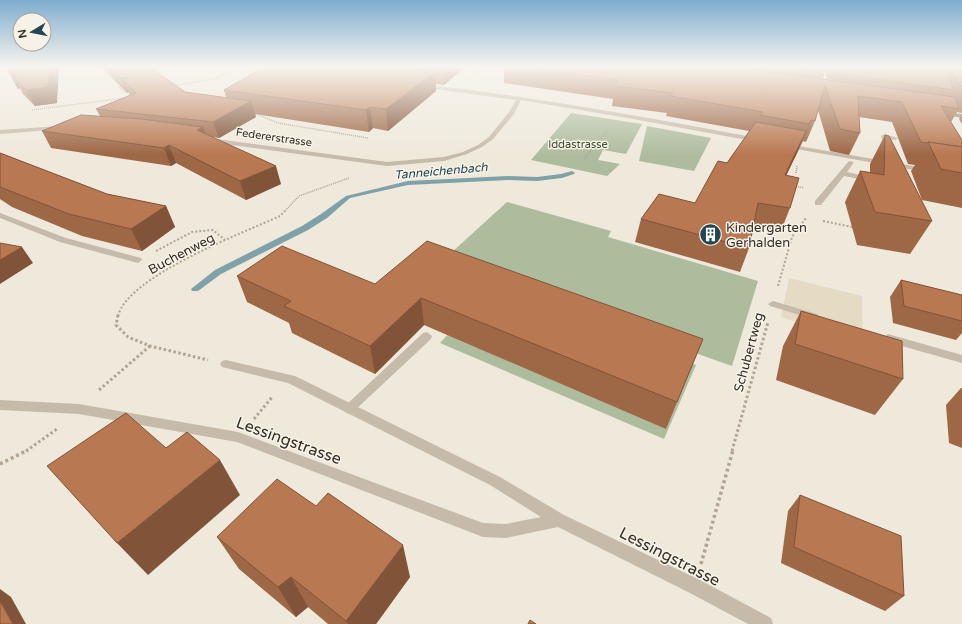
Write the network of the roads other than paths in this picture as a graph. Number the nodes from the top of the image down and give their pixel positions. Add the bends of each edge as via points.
1 (504, 96) edge
2 (520, 99) junction
3 (938, 112) edge
4 (962, 116) edge
5 (67, 128) edge
6 (0, 132) edge
7 (895, 138) dead end
8 (203, 139) edge
9 (763, 141) edge
10 (778, 144) edge
11 (851, 162) dead end
12 (894, 165) junction
13 (930, 171) edge
14 (842, 172) junction
15 (862, 178) edge
16 (818, 203) road end
17 (0, 215) edge
18 (138, 260) road end
19 (773, 304) road end
20 (822, 318) edge
21 (878, 335) edge
22 (427, 336) dead end
23 (962, 360) edge
24 (226, 364) road end
25 (0, 405) edge
26 (349, 409) junction
27 (559, 520) junction
28 (765, 624) edge

1 - 2 street
2 - 8 street, Federerstrasse via 491,138 465,153 444,159 387,164
2 - 9 street
3 - 4 main road
5 - 6 street
7 - 12 street via 884,136
10 - 12 street
11 - 14 street
12 - 13 street
14 - 15 street
14 - 16 street
17 - 18 street via 63,240
19 - 20 street
21 - 23 street
22 - 26 street
24 - 26 street, Lessingstrasse via 291,379
25 - 27 street, Lessingstrasse via 79,409 238,438 483,530 506,531
26 - 27 street, Lessingstrasse via 495,481
27 - 28 street, Lessingstrasse

